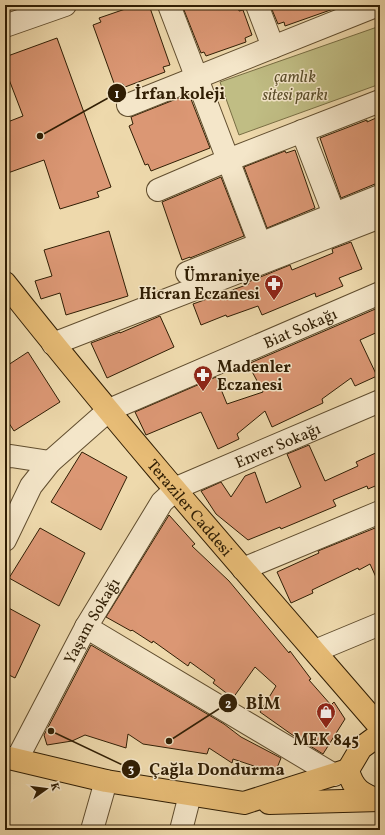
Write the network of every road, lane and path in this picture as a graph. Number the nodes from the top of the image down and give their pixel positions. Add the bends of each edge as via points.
1 (65, 5) edge
2 (169, 5) edge
3 (257, 5) edge
4 (378, 5) edge
5 (349, 10) edge
6 (5, 26) edge
7 (273, 47) junction
8 (197, 78) junction
9 (380, 101) edge
10 (128, 105) dead end
11 (302, 131) junction
12 (228, 160) junction
13 (158, 190) dead end
14 (380, 196) edge
15 (334, 214) junction
16 (380, 217) edge
17 (260, 244) junction
18 (187, 273) dead end
19 (5, 283) edge
20 (380, 293) edge
21 (53, 344) junction
22 (380, 402) edge
23 (109, 410) junction
24 (5, 457) edge
25 (50, 462) junction
26 (175, 490) junction
27 (380, 512) edge
28 (5, 540) edge
29 (243, 569) junction
30 (380, 624) edge
31 (86, 627) junction
32 (315, 652) junction
33 (380, 727) edge
34 (380, 734) edge
35 (11, 758) edge
36 (341, 773) junction
37 (106, 781) junction
38 (190, 795) junction
39 (380, 801) edge
40 (244, 803) junction
41 (92, 830) edge
42 (182, 830) edge

1 - 6 street
2 - 8 street
3 - 7 street
4 - 5 street
5 - 7 street
7 - 8 street
8 - 10 street
8 - 12 street
9 - 11 street
11 - 12 street
11 - 15 street
12 - 13 street
12 - 17 street
14 - 15 street
15 - 17 street
16 - 21 street
17 - 18 street
19 - 21 main road, Teraziler Caddesi
20 - 23 street, Biat Sokağı
21 - 23 main road, Teraziler Caddesi
22 - 26 street, Enver Sokağı
23 - 25 street, Biat Sokağı
23 - 26 main road, Teraziler Caddesi
24 - 25 street
25 - 28 street, Biat Sokağı via 31,486
26 - 29 main road, Teraziler Caddesi
26 - 31 street, Yaşam Sokağı via 162,502
27 - 29 street
29 - 32 main road, Teraziler Caddesi
30 - 32 street
31 - 35 street, Yaşam Sokağı
31 - 36 street
32 - 33 main road, Teraziler Caddesi
34 - 36 main road via 361,748
35 - 37 main road
36 - 39 main road via 350,779 361,794
36 - 40 main road
37 - 38 main road
37 - 41 street
38 - 40 main road
38 - 42 street
39 - 40 main road

